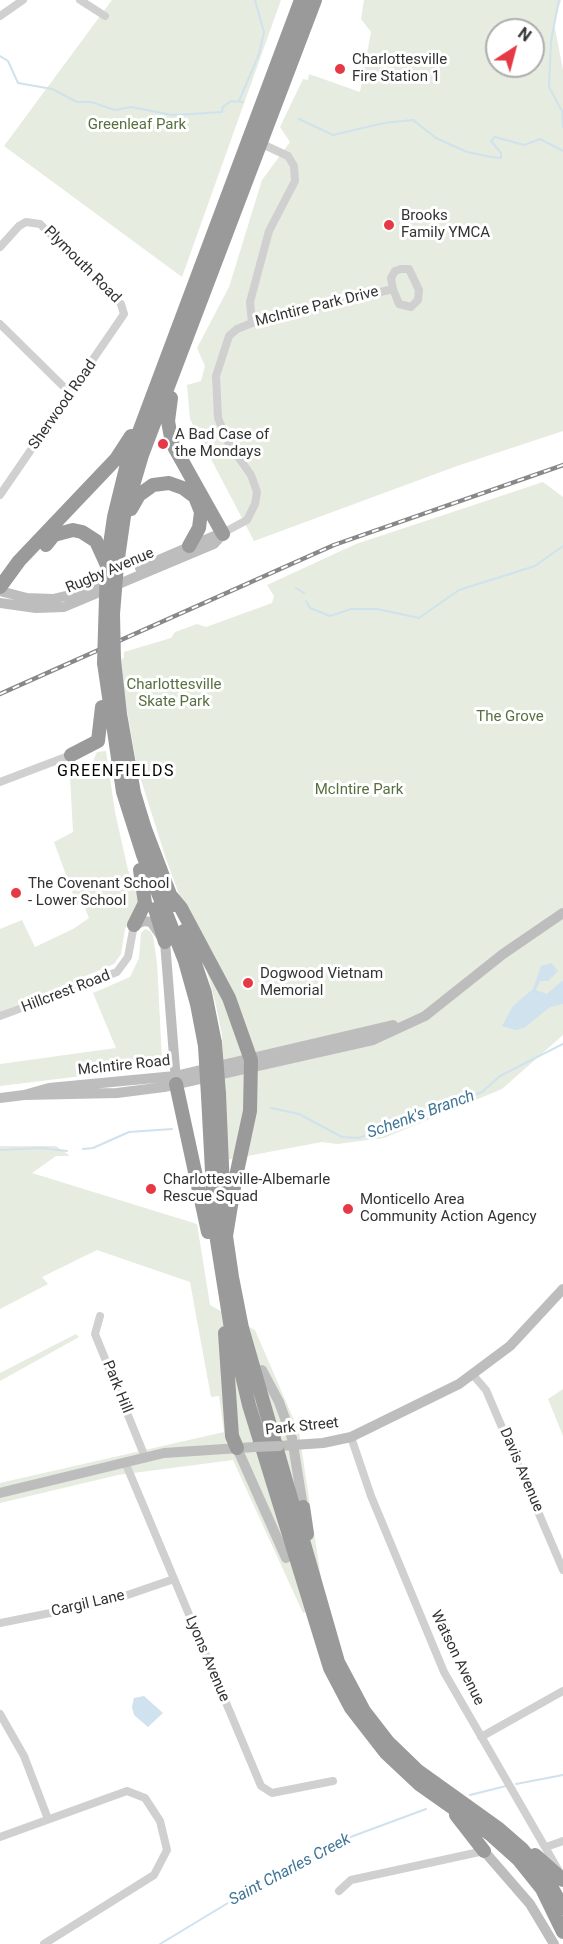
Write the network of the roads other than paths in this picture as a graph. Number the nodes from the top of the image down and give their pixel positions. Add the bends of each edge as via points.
1 (22, 0) edge
2 (80, 0) edge
3 (301, 0) edge
4 (315, 0) edge
5 (0, 16) edge
6 (105, 16) dead end
7 (262, 144) junction
8 (0, 248) edge
9 (393, 289) junction
10 (124, 314) joint
11 (252, 323) junction
12 (0, 324) edge
13 (188, 338) junction
14 (70, 394) junction
15 (144, 417) junction
16 (0, 495) edge
17 (198, 504) junction
18 (123, 524) junction
19 (219, 535) junction
20 (189, 546) junction
21 (112, 565) junction
22 (0, 589) edge
23 (0, 603) edge
24 (109, 662) junction
25 (106, 681) junction
26 (71, 755) joint
27 (0, 782) edge
28 (123, 792) junction
29 (140, 870) junction
30 (167, 900) junction
31 (563, 914) edge
32 (134, 925) junction
33 (165, 942) junction
34 (0, 1017) edge
35 (210, 1044) junction
36 (252, 1064) junction
37 (176, 1080) junction
38 (213, 1095) junction
39 (0, 1098) edge
40 (226, 1236) junction
41 (220, 1271) junction
42 (563, 1289) edge
43 (224, 1292) junction
44 (100, 1316) dead end
45 (242, 1328) junction
46 (262, 1370) joint
47 (473, 1375) junction
48 (351, 1437) junction
49 (293, 1445) junction
50 (237, 1448) junction
51 (146, 1457) junction
52 (125, 1462) junction
53 (0, 1493) edge
54 (303, 1506) joint
55 (286, 1558) joint
56 (563, 1570) edge
57 (174, 1579) junction
58 (316, 1593) junction
59 (313, 1615) junction
60 (0, 1623) edge
61 (563, 1691) edge
62 (0, 1714) edge
63 (481, 1737) junction
64 (333, 1780) dead end
65 (452, 1808) junction
66 (48, 1819) junction
67 (507, 1835) junction
68 (0, 1837) edge
69 (563, 1841) edge
70 (546, 1847) junction
71 (484, 1851) junction
72 (563, 1880) edge
73 (339, 1891) dead end
74 (563, 1908) edge
75 (563, 1932) edge
76 (44, 1944) edge
77 (554, 1944) edge

1 - 5 street
2 - 6 street
3 - 15 highway
4 - 7 highway
7 - 11 street via 288,156 294,166 295,181 269,231 250,302
7 - 13 highway
8 - 10 street, Plymouth Road via 13,230 26,222 46,227 122,304
9 - 9 street, McIntire Park Drive via 405,307 418,300 418,290 408,269 395,272
9 - 11 street, McIntire Park Drive
10 - 14 street, Sherwood Road
11 - 19 street, McIntire Park Drive via 229,336 216,376 216,404 229,444 251,475 257,492 247,520
12 - 14 street
13 - 18 highway via 142,455
13 - 19 highway via 169,408 169,433 177,454 198,485
14 - 16 street, Sherwood Road
15 - 21 highway via 120,490
15 - 22 highway via 116,459 19,561
17 - 18 highway via 190,492 176,484 153,485 139,495
17 - 19 highway
17 - 20 highway via 199,528
18 - 21 highway
19 - 20 street, Rugby Avenue
19 - 23 street, Rugby Avenue via 214,544 64,607 36,609
20 - 22 street, Rugby Avenue via 69,596 27,598
21 - 22 highway via 89,535 73,530 54,536 8,586
21 - 24 highway, bridge
21 - 24 highway, bridge via 104,610
24 - 25 highway
24 - 30 highway via 134,792
25 - 26 highway via 100,738
25 - 28 highway
26 - 27 street
28 - 29 highway via 124,827
28 - 30 highway
29 - 32 highway via 145,903
29 - 33 highway
30 - 35 highway
30 - 35 highway via 205,993
30 - 36 highway via 181,908 229,998
31 - 36 street via 503,954 414,1023 360,1045
32 - 33 street via 151,922
32 - 34 street, Hillcrest Road via 128,957 117,972
33 - 37 street
35 - 38 highway, bridge
36 - 37 street
36 - 40 highway via 250,1111
37 - 39 street via 117,1093
37 - 41 highway via 207,1228
38 - 40 highway
38 - 41 highway via 213,1204
40 - 45 highway
41 - 43 highway
42 - 47 street, Park Street via 510,1346
43 - 50 highway via 232,1436
43 - 59 highway via 249,1404
44 - 51 street, Park Hill via 95,1334
45 - 46 highway
45 - 58 highway
46 - 49 street via 286,1419
47 - 48 street, Park Street
47 - 56 street, Davis Avenue via 486,1390
48 - 49 street, Park Street
48 - 63 street, Watson Avenue via 420,1617 451,1686
49 - 50 street, Park Street, bridge
49 - 54 street
50 - 51 street, Park Street via 190,1449
50 - 55 street
51 - 52 street, Park Street
52 - 53 street, Park Street
52 - 57 street, Lyons Avenue
54 - 58 highway
55 - 59 highway
57 - 60 street, Cargil Lane via 110,1601
57 - 64 street, Lyons Avenue via 261,1786 272,1793
58 - 67 highway via 345,1678 374,1725 418,1771
59 - 65 highway via 330,1668 361,1723 401,1768
61 - 63 street
62 - 66 street via 24,1756
63 - 70 street, Watson Avenue
65 - 71 highway
65 - 75 highway via 518,1859 542,1888
66 - 68 street
66 - 76 street via 127,1791 145,1798 160,1821 167,1850 154,1875
67 - 72 highway
67 - 74 highway via 535,1863
69 - 70 street
70 - 72 street, Watson Avenue
71 - 73 street via 351,1880
71 - 77 street via 530,1904

